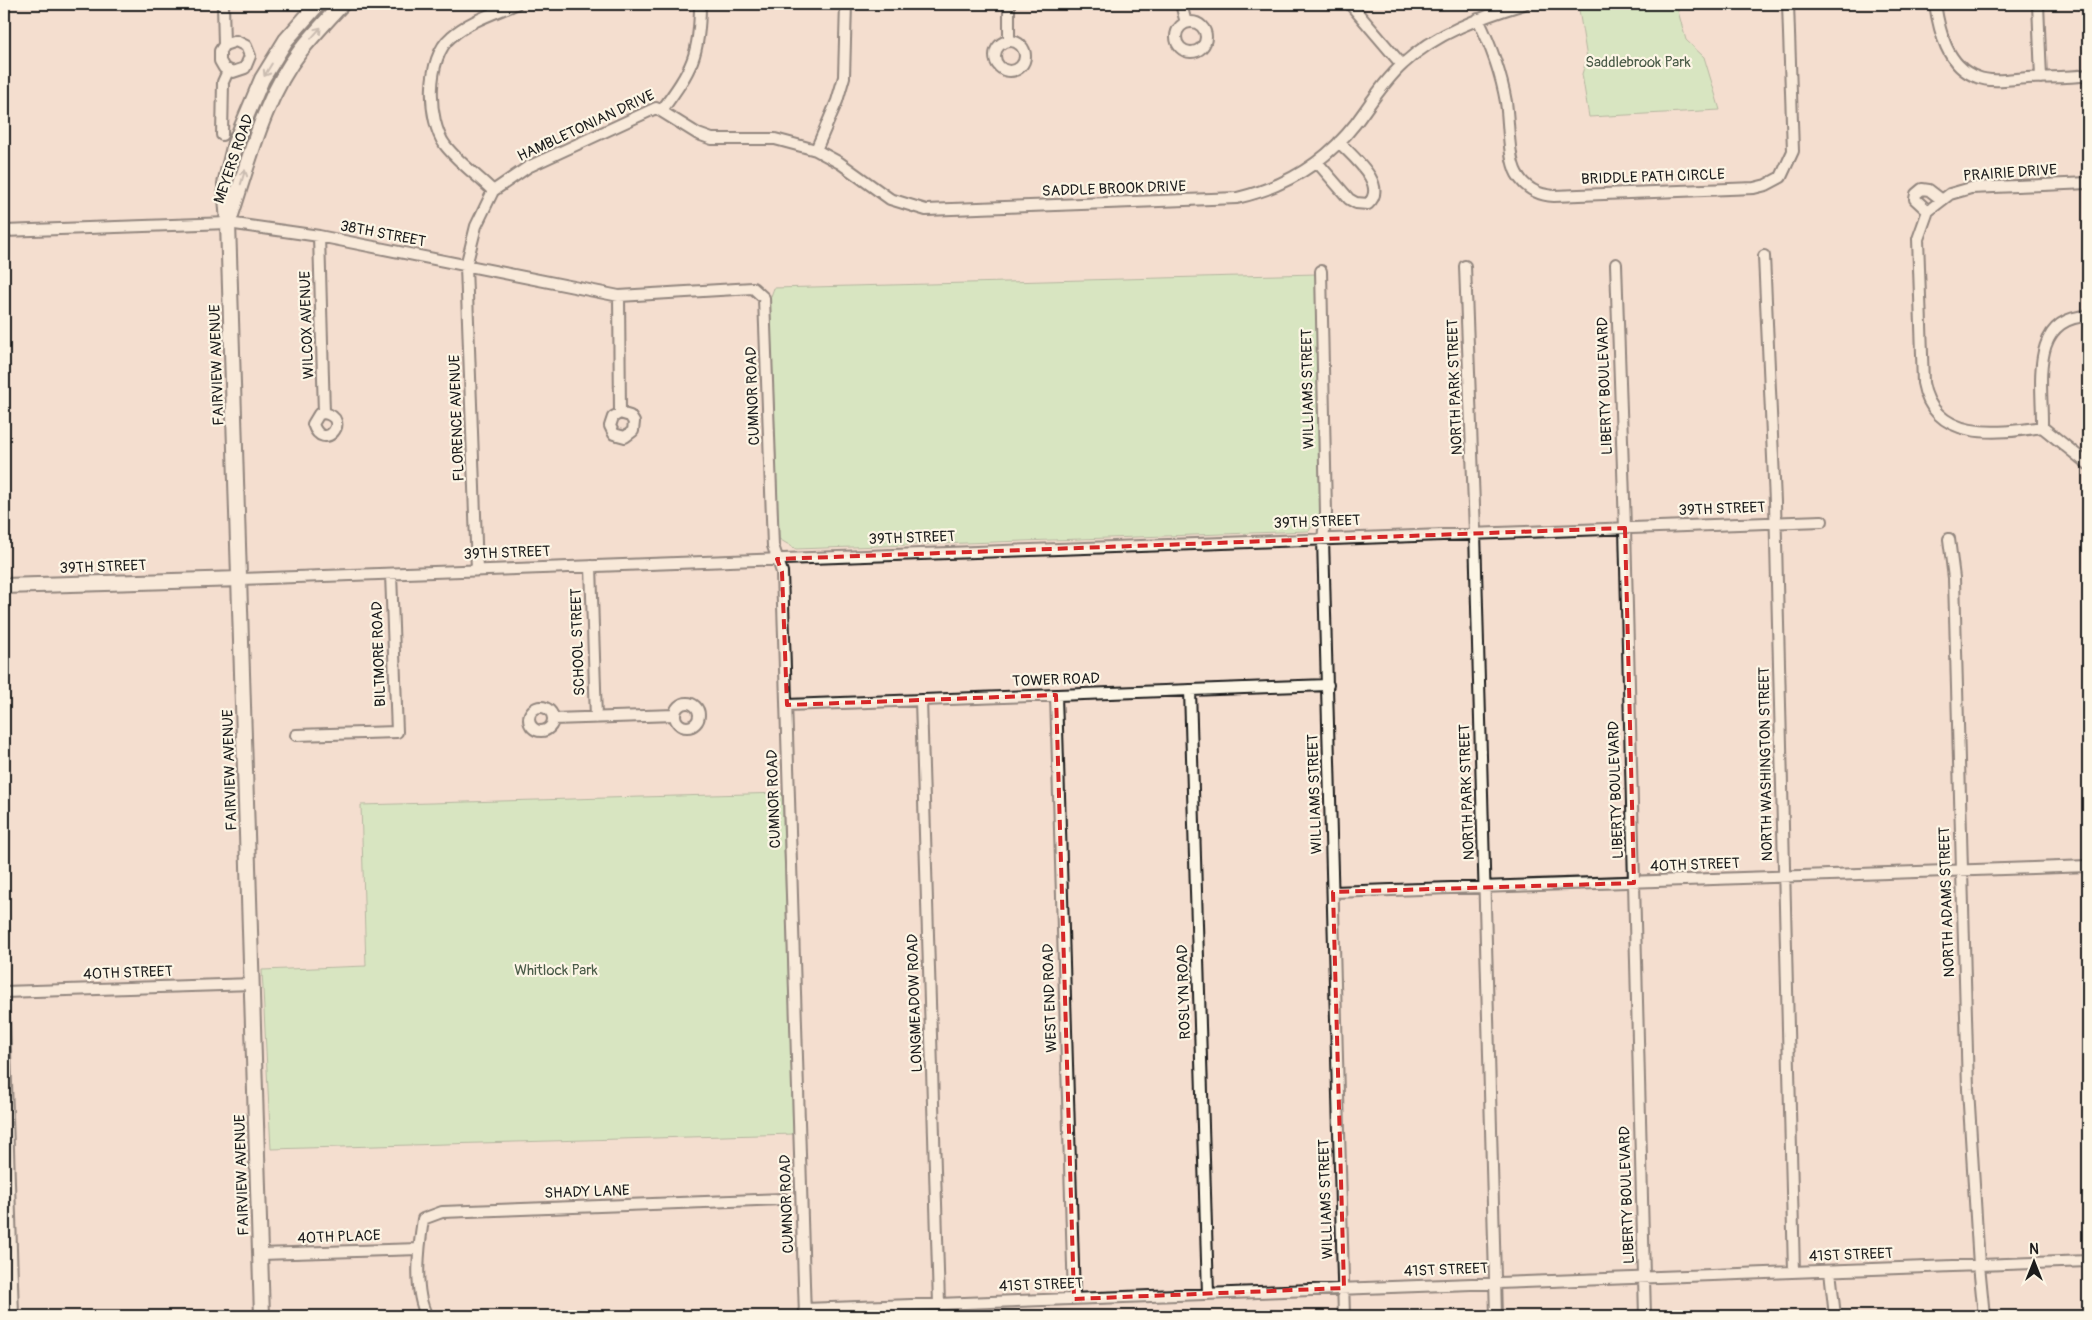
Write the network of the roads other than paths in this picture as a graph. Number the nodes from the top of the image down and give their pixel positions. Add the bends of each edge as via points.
1 (222, 4) edge
2 (318, 4) edge
3 (342, 4) edge
4 (516, 4) edge
5 (700, 4) edge
6 (846, 4) edge
7 (1009, 4) edge
8 (1180, 4) edge
9 (1350, 4) edge
10 (1524, 4) edge
11 (1788, 4) edge
12 (1935, 4) edge
13 (2038, 4) edge
14 (1478, 19) junction
15 (1186, 23) dead end
16 (1009, 41) dead end
17 (224, 45) junction
18 (1402, 65) junction
19 (228, 71) junction
20 (2088, 75) edge
21 (2041, 78) junction
22 (662, 110) junction
23 (222, 135) dead end
24 (1339, 142) junction
25 (816, 150) junction
26 (1317, 162) junction
27 (2088, 183) edge
28 (493, 191) junction
29 (1939, 202) junction
30 (1928, 211) junction
31 (228, 223) junction
32 (4, 231) edge
33 (319, 236) junction
34 (1764, 256) dead end
35 (1616, 264) dead end
36 (466, 266) junction
37 (1465, 266) dead end
38 (1321, 271) dead end
39 (753, 288) joint
40 (619, 296) junction
41 (2088, 316) edge
42 (324, 412) dead end
43 (620, 413) dead end
44 (2042, 426) junction
45 (2088, 461) edge
46 (1822, 521) dead end
47 (1774, 523) junction
48 (1625, 528) junction
49 (1475, 532) junction
50 (1323, 538) junction
51 (1949, 538) dead end
52 (777, 559) junction
53 (591, 566) junction
54 (477, 570) junction
55 (391, 574) junction
56 (240, 579) junction
57 (4, 586) edge
58 (1328, 685) junction
59 (1190, 690) junction
60 (1056, 695) junction
61 (921, 700) junction
62 (787, 705) junction
63 (675, 715) dead end
64 (596, 718) junction
65 (553, 719) dead end
66 (296, 735) dead end
67 (2088, 866) edge
68 (1961, 870) junction
69 (1784, 877) junction
70 (1634, 883) junction
71 (1484, 888) junction
72 (1333, 892) junction
73 (253, 984) junction
74 (4, 992) edge
75 (4, 1016) edge
76 (784, 1199) dead end
77 (419, 1249) junction
78 (261, 1254) junction
79 (2088, 1261) edge
80 (1978, 1265) junction
81 (1830, 1271) junction
82 (1794, 1272) junction
83 (1644, 1278) junction
84 (1495, 1283) junction
85 (1344, 1288) junction
86 (1208, 1294) junction
87 (1074, 1299) junction
88 (939, 1304) junction
89 (805, 1313) edge
90 (13, 1316) edge
91 (262, 1316) edge
92 (427, 1316) edge
93 (1344, 1316) edge
94 (1496, 1316) edge
95 (1646, 1316) edge
96 (1835, 1316) edge
97 (1984, 1316) edge

1 - 17 street
2 -> 31 street, MEYERS ROAD via 286,40 262,80 235,144 225,184
31 -> 3 street, MEYERS ROAD via 252,149 278,87 300,50
4 - 28 street via 469,25 450,38 437,59 432,88 436,124 445,146
5 - 22 street, HAMBLETONIAN DRIVE via 700,38 695,57 684,80
6 - 25 street via 844,77
7 - 16 street
8 - 15 street
9 - 18 street
10 - 14 street, SADDLE BROOK DRIVE
11 - 14 street, BRIDDLE PATH CIRCLE via 1793,152 1781,177 1754,188 1554,196 1538,193 1524,185 1513,165 1499,71
12 - 21 street via 1947,50 1964,70 1976,77 1992,80
13 - 21 street
14 - 18 street, SADDLE BROOK DRIVE via 1430,43
17 - 19 street via 220,61
17 - 19 street via 240,42 246,46 250,56 243,70
18 - 24 street, SADDLE BROOK DRIVE
19 - 23 street via 223,82
20 - 21 street
22 - 25 street, SADDLE BROOK DRIVE via 698,134 712,139 775,139
22 - 28 street, HAMBLETONIAN DRIVE via 656,108 538,162
24 - 26 street, SADDLE BROOK DRIVE
24 - 26 street via 1373,180 1375,191 1368,204 1349,199
25 - 26 street, SADDLE BROOK DRIVE via 890,199 913,208 934,210 1219,201 1276,186
27 - 29 street, PRAIRIE DRIVE via 1972,188 1954,192
28 - 36 street via 476,226
29 - 30 street, PRAIRIE DRIVE
29 - 30 street via 1929,190 1922,189 1915,199
30 - 44 street via 1920,228 1918,245 1923,383 1927,398 1938,414 1969,431 2016,431
31 - 32 street, 38TH STREET
31 - 33 street, 38TH STREET
31 - 56 street, FAIRVIEW AVENUE
33 - 36 street, 38TH STREET
33 - 42 street, WILCOX AVENUE
34 - 47 street, NORTH WASHINGTON STREET
35 - 48 street, LIBERTY BOULEVARD
36 - 40 street, 38TH STREET
36 - 54 street, FLORENCE AVENUE
37 - 49 street, NORTH PARK STREET
38 - 50 street, WILLIAMS STREET via 1326,513
39 - 40 street, 38TH STREET
39 - 52 street, CUMNOR ROAD via 764,298 773,546
40 - 43 street
41 - 44 street via 2071,319 2056,327 2044,348
44 - 45 street
46 - 47 street, 39TH STREET
47 - 48 street, 39TH STREET
47 - 69 street, NORTH WASHINGTON STREET
48 - 49 street, 39TH STREET
48 - 70 street, LIBERTY BOULEVARD
49 - 50 street, 39TH STREET
49 - 71 street, NORTH PARK STREET
50 - 52 street, 39TH STREET
50 - 58 street, WILLIAMS STREET
51 - 68 street, NORTH ADAMS STREET via 1954,578
52 - 53 street, 39TH STREET
52 - 62 street, CUMNOR ROAD via 782,572
53 - 54 street, 39TH STREET
53 - 64 street, SCHOOL STREET
54 - 55 street, 39TH STREET
55 - 56 street, 39TH STREET
55 - 66 street, BILTMORE ROAD via 397,732
56 - 57 street, 39TH STREET
56 - 73 street, FAIRVIEW AVENUE
58 - 59 street, TOWER ROAD
58 - 72 street, WILLIAMS STREET
59 - 60 street, TOWER ROAD
59 - 86 street, ROSLYN ROAD
60 - 61 street, TOWER ROAD
60 - 87 street, WEST END ROAD
61 - 62 street, TOWER ROAD
61 - 88 street, LONGMEADOW ROAD
62 - 89 street, CUMNOR ROAD
63 - 64 street
64 - 65 street
67 - 68 street, 40TH STREET
68 - 69 street, 40TH STREET
68 - 80 street, NORTH ADAMS STREET
69 - 70 street, 40TH STREET
69 - 82 street, NORTH WASHINGTON STREET
70 - 71 street, 40TH STREET
70 - 83 street, LIBERTY BOULEVARD
71 - 72 street, 40TH STREET
71 - 84 street, NORTH PARK STREET
72 - 85 street, WILLIAMS STREET
73 - 74 street, 40TH STREET
73 - 78 street, FAIRVIEW AVENUE
75 - 90 street
76 - 77 street, SHADY LANE via 442,1212 423,1219
77 - 78 street, 40TH PLACE
77 - 92 street via 420,1299
78 - 91 street, FAIRVIEW AVENUE
79 - 80 street, 41ST STREET
80 - 81 street, 41ST STREET
80 - 97 street, NORTH ADAMS STREET
81 - 82 street, 41ST STREET
81 - 96 street
82 - 83 street, 41ST STREET
83 - 84 street, 41ST STREET
83 - 95 street, LIBERTY BOULEVARD
84 - 85 street, 41ST STREET
84 - 94 street, NORTH PARK STREET
85 - 86 street, 41ST STREET
85 - 93 street, WILLIAMS STREET
86 - 87 street, 41ST STREET
87 - 88 street, 41ST STREET
88 - 89 street, 41ST STREET

